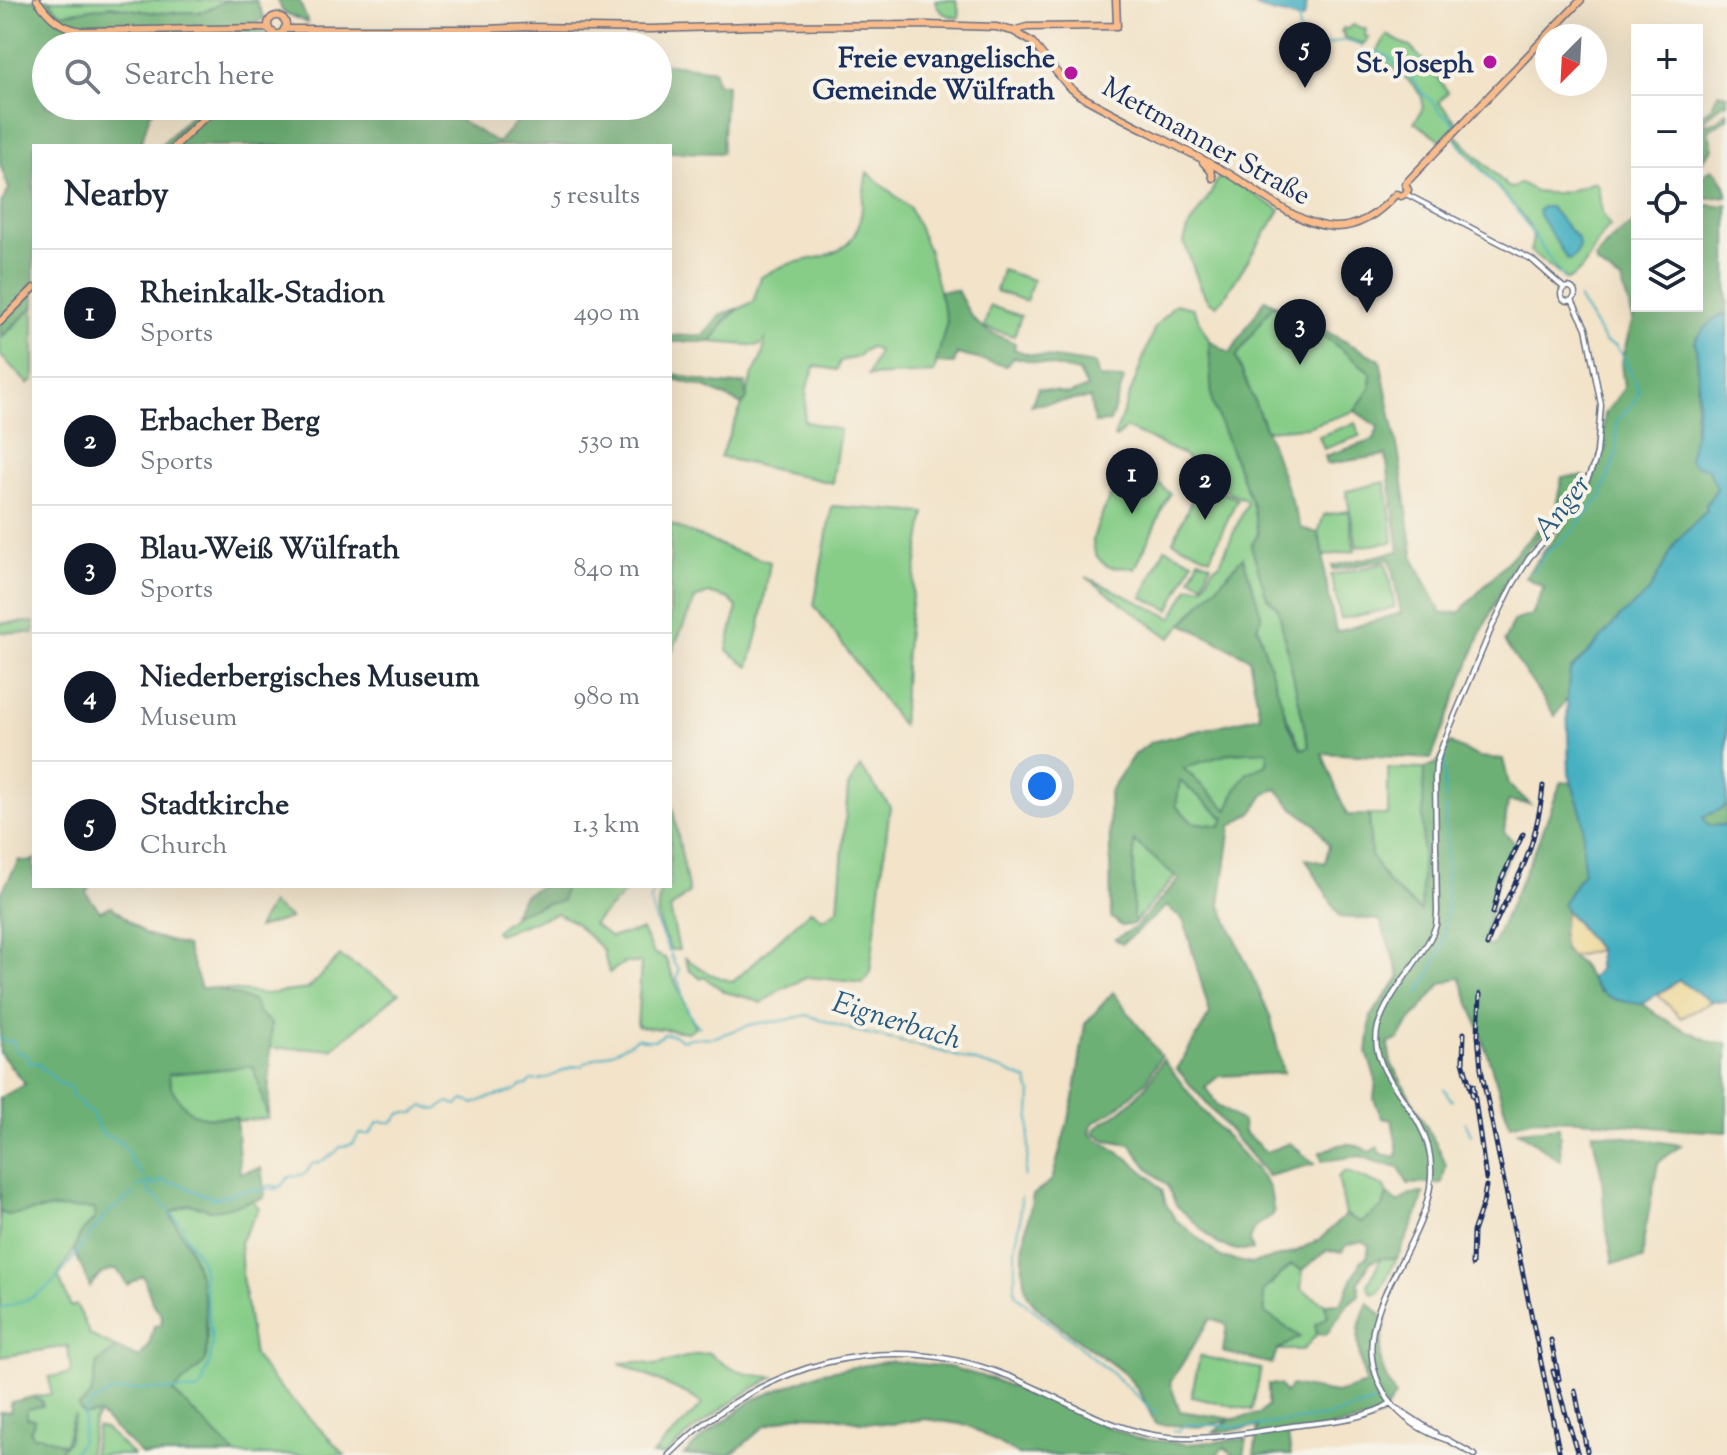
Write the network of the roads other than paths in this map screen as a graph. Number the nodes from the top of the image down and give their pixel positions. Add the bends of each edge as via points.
1 (37, 0) edge
2 (1116, 0) edge
3 (1581, 0) edge
4 (1034, 27) junction
5 (277, 30) joint
6 (1013, 31) junction
7 (1028, 38) junction
8 (202, 120) edge
9 (177, 144) edge
10 (1201, 159) junction
11 (1213, 178) dead end
12 (1398, 187) junction
13 (1405, 194) joint
14 (1564, 288) junction
15 (32, 290) edge
16 (1572, 300) junction
17 (0, 322) edge
18 (1393, 1405) junction
19 (669, 1455) edge
20 (1475, 1455) edge

1 - 5 main road via 58,24 81,31
2 - 4 main road via 1117,26
3 - 12 main road, Mettmanner Straße
4 - 6 main road
4 - 7 main road
5 - 6 main road via 934,25
6 - 7 main road, Mettmanner Straße
7 - 10 main road, Mettmanner Straße via 1079,95
8 - 9 main road
10 - 11 main road
10 - 12 main road, Mettmanner Straße via 1291,213 1324,225 1361,221 1382,209
12 - 13 main road via 1408,190
13 - 14 street via 1526,256
14 - 16 street via 1563,297
14 - 16 street via 1573,289
15 - 17 main road
16 - 18 street via 1586,328 1601,405 1597,453 1581,494 1512,586 1443,744 1435,779 1436,925 1377,1030 1381,1064 1421,1125 1431,1163 1426,1208 1381,1302 1371,1337 1375,1374
18 - 19 street via 1309,1424 1203,1438 1170,1437 1113,1423 972,1364 926,1355 876,1354 830,1361 770,1382 723,1410
18 - 20 street via 1420,1429

